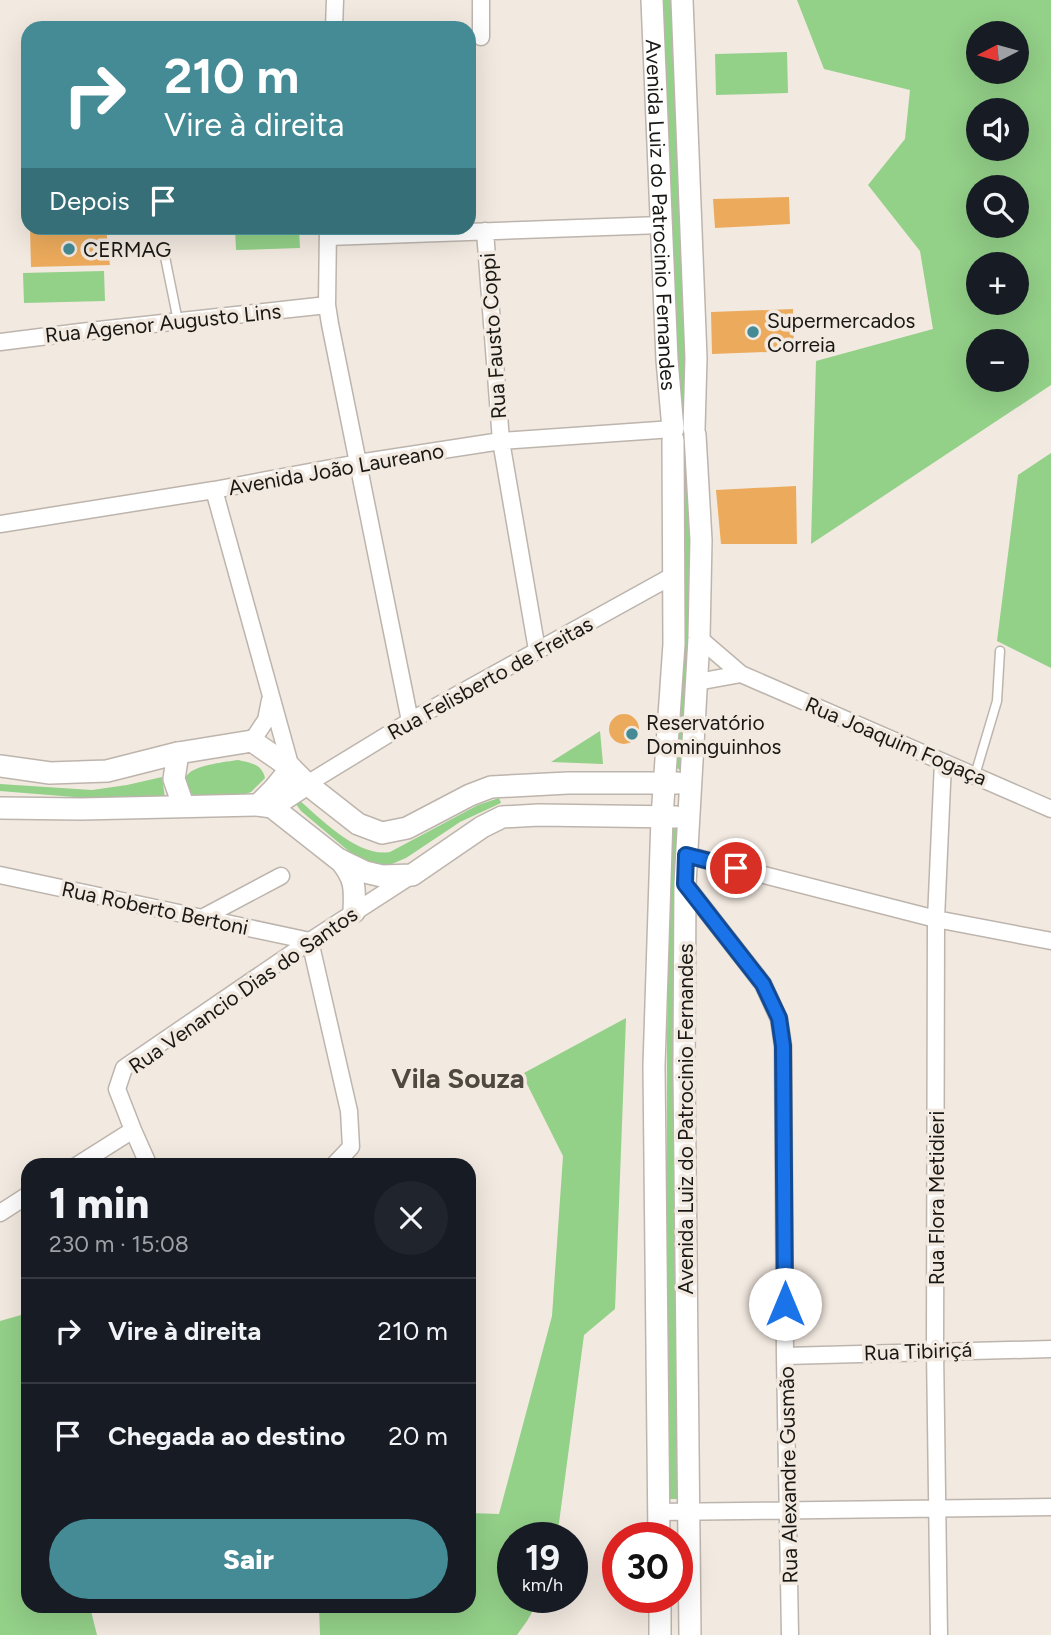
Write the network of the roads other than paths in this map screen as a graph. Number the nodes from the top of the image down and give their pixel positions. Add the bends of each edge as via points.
1 (335, 0) edge
2 (481, 0) edge
3 (652, 0) edge
4 (682, 0) edge
5 (334, 21) edge
6 (481, 37) dead end
7 (662, 225) junction
8 (476, 231) edge
9 (485, 231) junction
10 (328, 235) edge
11 (163, 247) dead end
12 (327, 305) junction
13 (178, 321) junction
14 (0, 342) edge
15 (684, 434) junction
16 (501, 441) junction
17 (358, 463) junction
18 (214, 490) junction
19 (0, 524) edge
20 (674, 575) junction
21 (699, 638) junction
22 (537, 650) junction
23 (1000, 651) dead end
24 (741, 674) junction
25 (697, 682) junction
26 (271, 698) junction
27 (410, 721) junction
28 (252, 741) junction
29 (177, 753) junction
30 (943, 762) junction
31 (0, 766) edge
32 (290, 768) junction
33 (975, 775) junction
34 (568, 783) junction
35 (665, 783) junction
36 (690, 783) junction
37 (307, 784) junction
38 (183, 806) junction
39 (265, 806) junction
40 (0, 808) edge
41 (1051, 809) edge
42 (569, 815) junction
43 (662, 817) junction
44 (688, 817) junction
45 (686, 855) junction
46 (338, 859) junction
47 (412, 874) junction
48 (0, 875) edge
49 (281, 876) dead end
50 (685, 884) junction
51 (354, 912) junction
52 (202, 918) junction
53 (936, 919) junction
54 (310, 941) junction
55 (1051, 941) edge
56 (133, 1130) junction
57 (89, 1158) edge
58 (145, 1158) edge
59 (341, 1158) edge
60 (21, 1200) edge
61 (0, 1213) edge
62 (1051, 1349) edge
63 (936, 1350) junction
64 (785, 1356) junction
65 (1051, 1507) edge
66 (789, 1509) junction
67 (938, 1509) junction
68 (658, 1512) junction
69 (688, 1512) junction
70 (658, 1522) edge
71 (660, 1613) edge
72 (660, 1635) edge
73 (690, 1635) edge
74 (790, 1635) edge
75 (939, 1635) edge

1 - 5 street
2 - 6 street
3 - 7 main road, Avenida Luiz do Patrocinio Fernandes
4 - 15 main road, Avenida Luiz do Patrocinio Fernandes via 696,358
7 - 9 street
7 - 15 main road, Avenida Luiz do Patrocinio Fernandes via 667,360
8 - 9 street
9 - 16 street, Rua Fausto Coppi
10 - 12 street
11 - 13 lane
12 - 13 street, Rua Agenor Augusto Lins
12 - 17 street
13 - 14 street, Rua Agenor Augusto Lins
15 - 16 street, Avenida João Laureano
15 - 20 main road, Avenida Luiz do Patrocinio Fernandes
15 - 21 main road, Avenida Luiz do Patrocinio Fernandes via 701,540
16 - 17 street, Avenida João Laureano
16 - 22 street, Rua Fausto Coppi
17 - 18 street, Avenida João Laureano
17 - 27 street
18 - 19 street, Avenida João Laureano
18 - 26 street
20 - 22 street, Rua Felisberto de Freitas
20 - 35 main road, Avenida Luiz do Patrocinio Fernandes
21 - 24 street, Rua Joaquim Fogaça
21 - 25 main road, Avenida Luiz do Patrocinio Fernandes
22 - 27 street, Rua Felisberto de Freitas
23 - 33 lane via 997,701
24 - 25 street
24 - 30 street, Rua Joaquim Fogaça
25 - 36 main road, Avenida Luiz do Patrocinio Fernandes
26 - 28 street via 266,720
26 - 32 street
27 - 37 street, Rua Felisberto de Freitas
28 - 29 main road
28 - 32 main road
29 - 31 main road via 107,771 50,773
29 - 38 main road via 174,779
30 - 33 street, Rua Joaquim Fogaça
30 - 53 street, Rua Flora Metidieri
32 - 37 main road
32 - 39 main road
33 - 41 street, Rua Joaquim Fogaça
34 - 35 main road
34 - 37 main road via 491,787 407,828 382,832 358,824
34 - 42 main road
35 - 36 main road
35 - 43 main road, Avenida Luiz do Patrocinio Fernandes
36 - 44 main road, Avenida Luiz do Patrocinio Fernandes
37 - 39 main road
38 - 39 main road
38 - 40 main road
39 - 46 main road
42 - 43 main road
42 - 47 main road via 502,817
43 - 44 main road
43 - 68 main road, Avenida Luiz do Patrocinio Fernandes via 653,1066
44 - 45 main road, Avenida Luiz do Patrocinio Fernandes
45 - 50 main road, Avenida Luiz do Patrocinio Fernandes
45 - 53 street
46 - 47 main road via 382,876
46 - 51 main road via 355,885
47 - 51 street, Rua Venancio Dias do Santos
48 - 52 street, Rua Roberto Bertoni
49 - 52 street
50 - 64 street, Rua Alexandre Gusmão via 763,984 779,1018 783,1046
50 - 69 main road, Avenida Luiz do Patrocinio Fernandes
51 - 54 street, Rua Venancio Dias do Santos
52 - 54 street, Rua Roberto Bertoni
53 - 55 street
53 - 63 street, Rua Flora Metidieri
54 - 56 street, Rua Venancio Dias do Santos via 124,1068 117,1089
54 - 59 street via 349,1111 351,1147
56 - 57 street
56 - 58 street, Rua Venancio Dias do Santos
60 - 61 street
62 - 63 street, Rua Tibiriçá
63 - 64 street, Rua Tibiriçá
63 - 67 street, Rua Flora Metidieri
64 - 66 street, Rua Alexandre Gusmão
65 - 67 street
66 - 67 street
66 - 69 street
66 - 74 street, Rua Alexandre Gusmão
67 - 75 street, Rua Flora Metidieri
68 - 69 street
68 - 70 main road, Avenida Luiz do Patrocinio Fernandes
69 - 73 main road, Avenida Luiz do Patrocinio Fernandes
71 - 72 main road

